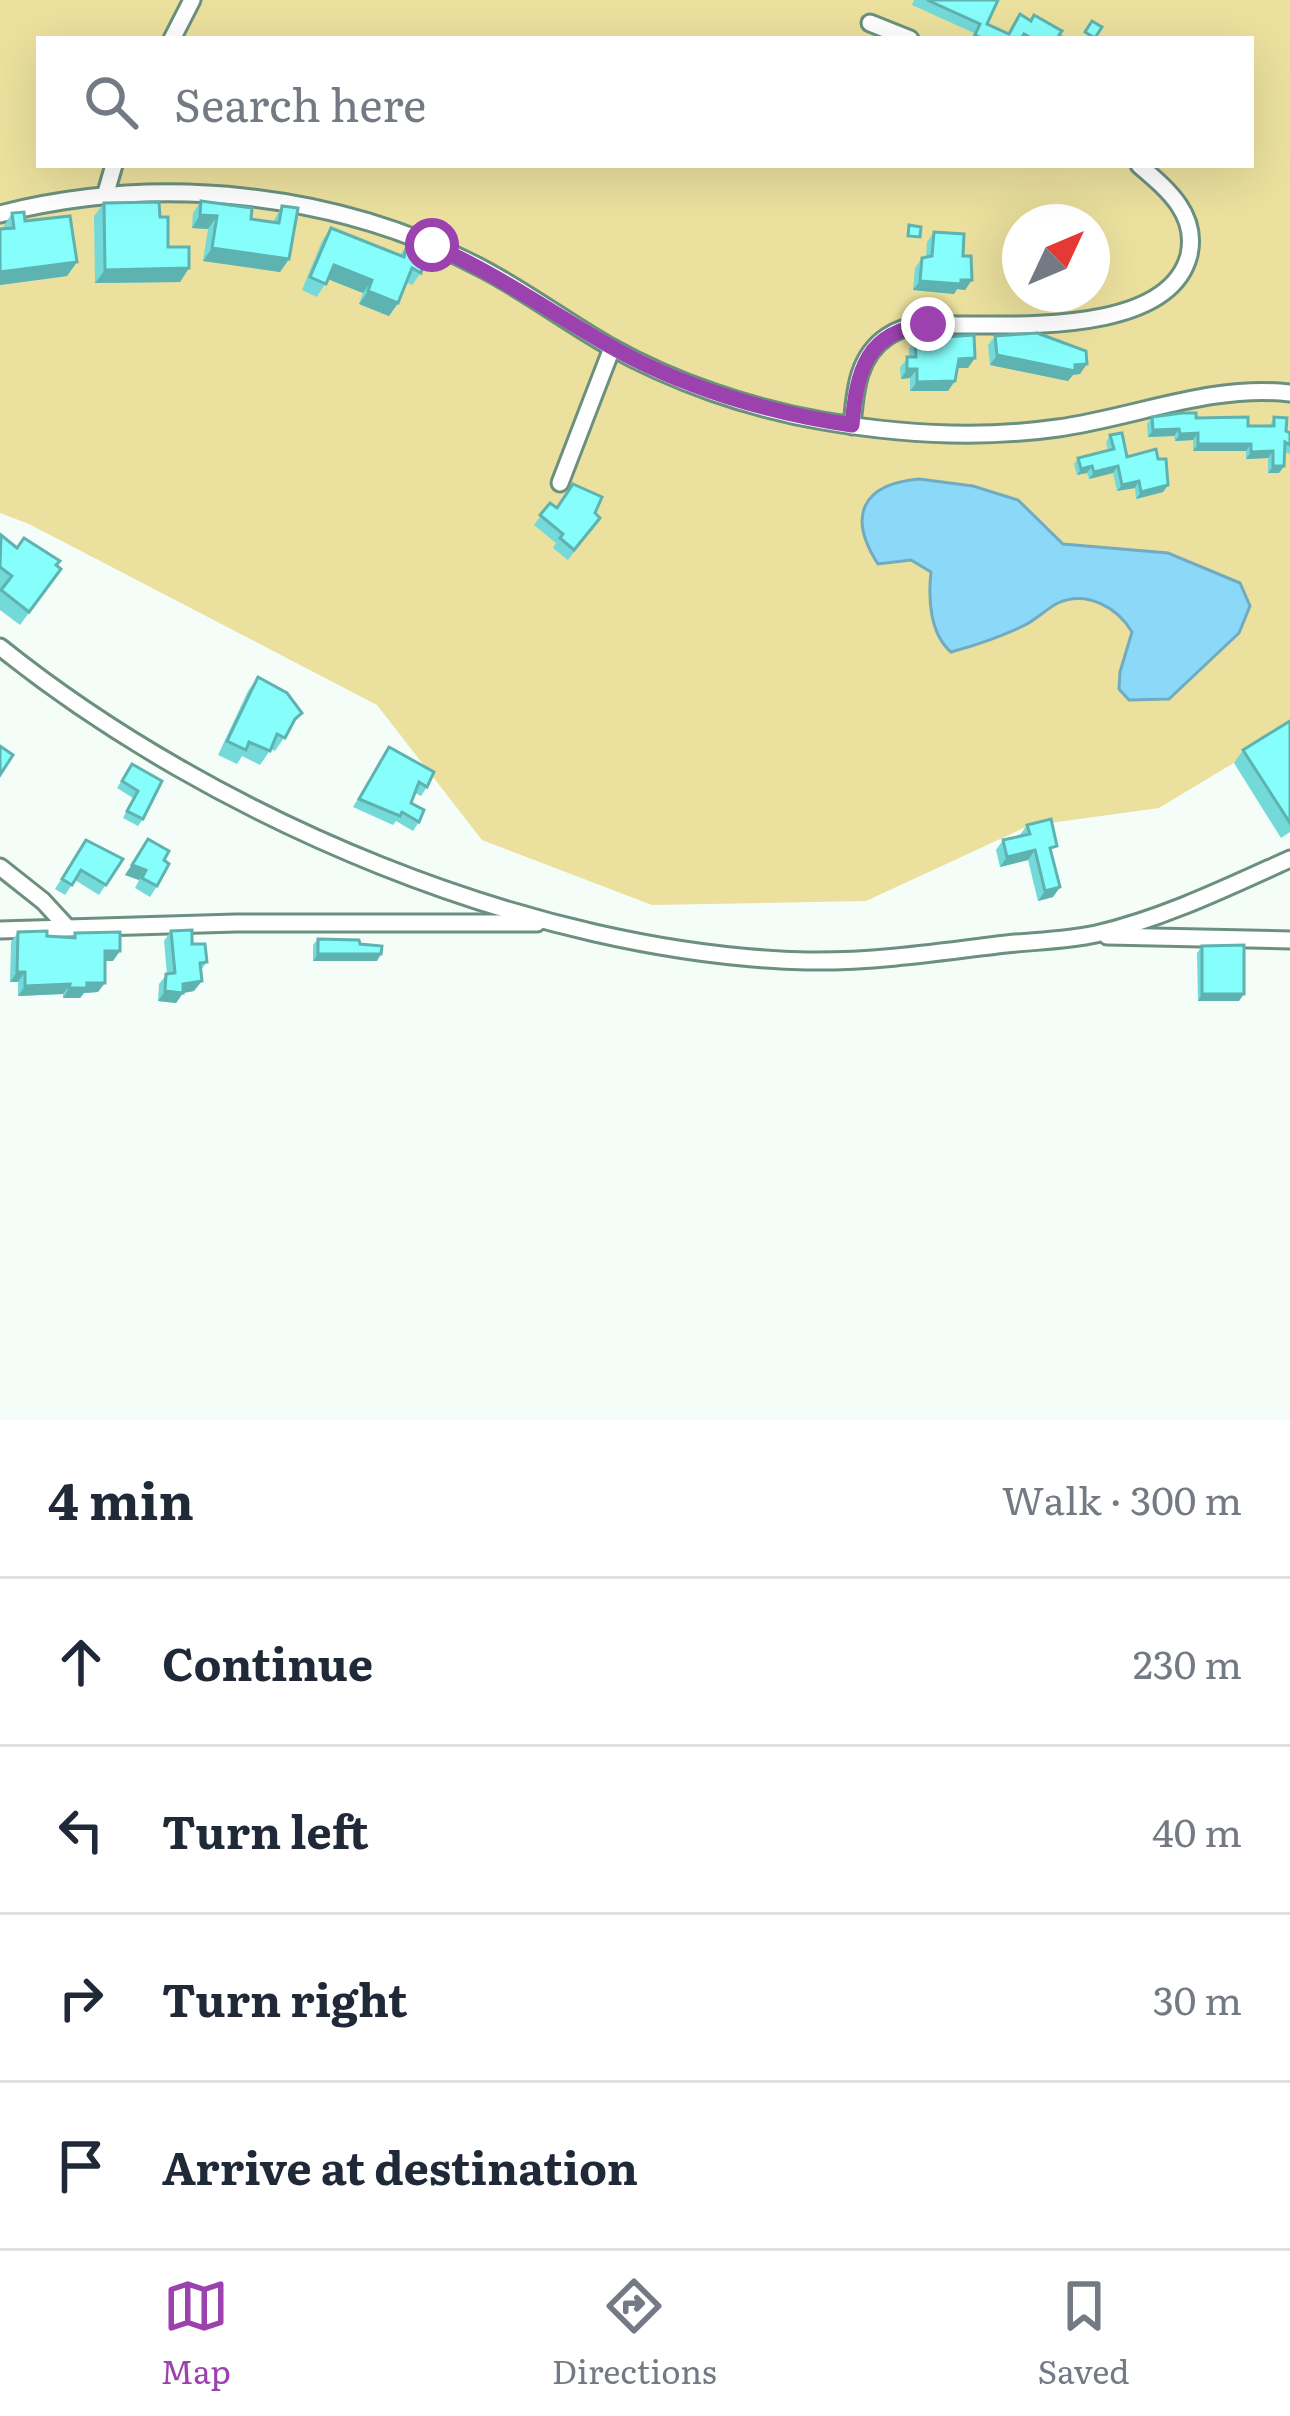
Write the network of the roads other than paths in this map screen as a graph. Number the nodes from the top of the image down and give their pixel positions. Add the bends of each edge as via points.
1 (192, 0) edge
2 (869, 23) dead end
3 (174, 36) edge
4 (902, 36) edge
5 (113, 168) edge
6 (1142, 168) edge
7 (105, 196) junction
8 (0, 214) edge
9 (612, 348) junction
10 (1290, 393) edge
11 (852, 425) junction
12 (560, 483) dead end
13 (6, 652) edge
14 (0, 675) edge
15 (1290, 859) edge
16 (0, 867) edge
17 (552, 922) junction
18 (68, 927) junction
19 (0, 930) edge
20 (1091, 935) junction
21 (1290, 940) edge

1 - 3 street
2 - 4 street
5 - 7 street
6 - 11 street via 1177,200 1190,230 1185,268 1170,290 1134,308 1065,322 902,328 861,368
7 - 8 street
7 - 9 street via 242,197 366,221 483,268
9 - 11 street via 735,399
9 - 12 street
10 - 11 street via 1230,392 1031,431
13 - 14 street
13 - 17 street via 112,729 227,796 407,877
15 - 20 street
16 - 18 street
17 - 18 street
17 - 20 street via 811,961
18 - 19 street
20 - 21 street

